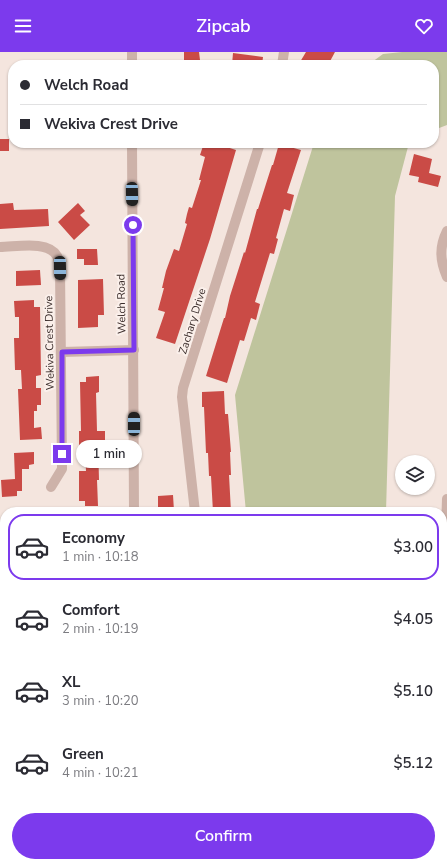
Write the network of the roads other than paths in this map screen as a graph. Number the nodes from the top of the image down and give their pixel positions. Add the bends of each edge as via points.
1 (132, 148) edge
2 (258, 148) edge
3 (447, 231) edge
4 (0, 247) edge
5 (447, 277) edge
6 (134, 350) junction
7 (62, 352) junction
8 (51, 487) dead end
9 (447, 499) edge
10 (134, 507) edge
11 (194, 507) edge
12 (447, 508) edge

1 - 6 street, Welch Road
2 - 11 street, Zachary Drive via 183,388
3 - 5 street via 441,253
4 - 7 street, Wekiva Crest Drive via 42,246 52,250 57,256 60,268
6 - 7 street
6 - 10 street, Welch Road
7 - 8 street, Wekiva Crest Drive via 62,469
9 - 12 street

